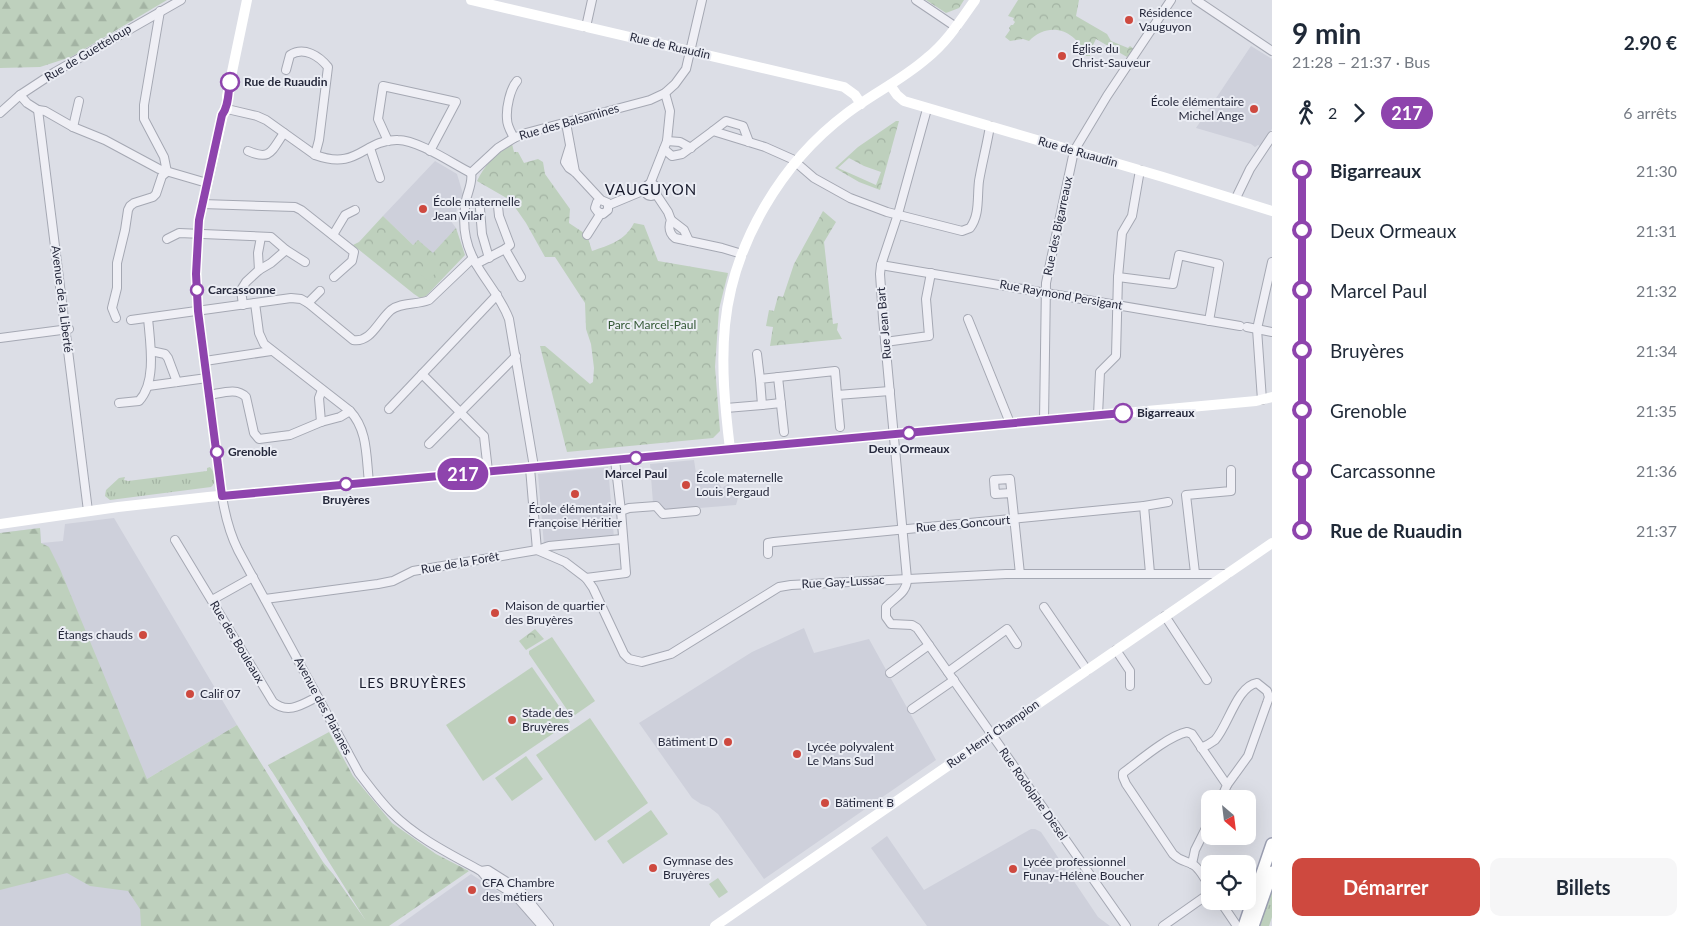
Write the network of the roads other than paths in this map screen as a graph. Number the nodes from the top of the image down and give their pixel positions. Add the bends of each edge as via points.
1 (181, 0) edge
2 (247, 0) edge
3 (471, 0) edge
4 (592, 0) edge
5 (702, 0) edge
6 (916, 0) edge
7 (974, 0) edge
8 (1171, 0) edge
9 (1196, 0) edge
10 (160, 12) junction
11 (586, 27) junction
12 (956, 27) junction
13 (690, 50) junction
14 (1272, 51) edge
15 (286, 70) dead end
16 (517, 81) dead end
17 (890, 85) junction
18 (665, 93) junction
19 (20, 95) junction
20 (79, 101) dead end
21 (861, 104) junction
22 (227, 109) junction
23 (927, 109) junction
24 (38, 110) junction
25 (0, 113) edge
26 (566, 123) junction
27 (990, 126) junction
28 (74, 127) junction
29 (713, 130) junction
30 (284, 133) junction
31 (1272, 136) edge
32 (514, 138) junction
33 (388, 140) junction
34 (667, 141) junction
35 (749, 142) junction
36 (370, 148) junction
37 (691, 148) junction
38 (664, 150) junction
39 (248, 151) dead end
40 (430, 151) junction
41 (1074, 151) junction
42 (315, 155) junction
43 (796, 163) junction
44 (1140, 170) junction
45 (167, 172) junction
46 (471, 173) junction
47 (380, 178) dead end
48 (207, 183) junction
49 (647, 187) junction
50 (1236, 198) junction
51 (601, 200) junction
52 (202, 204) junction
53 (609, 205) junction
54 (498, 206) dead end
55 (480, 209) dead end
56 (355, 210) dead end
57 (1272, 211) edge
58 (601, 213) junction
59 (898, 214) junction
60 (671, 220) junction
61 (197, 234) junction
62 (587, 234) dead end
63 (333, 235) junction
64 (261, 237) junction
65 (167, 239) dead end
66 (689, 240) junction
67 (506, 249) junction
68 (286, 250) junction
69 (742, 254) junction
70 (489, 258) junction
71 (474, 261) junction
72 (305, 262) dead end
73 (1272, 262) edge
74 (881, 265) junction
75 (259, 270) junction
76 (931, 273) junction
77 (334, 277) dead end
78 (521, 277) dead end
79 (1118, 277) junction
80 (320, 291) dead end
81 (1045, 292) junction
82 (497, 295) junction
83 (255, 303) junction
84 (308, 303) junction
85 (243, 305) junction
86 (1118, 305) junction
87 (198, 311) junction
88 (116, 318) dead end
89 (148, 318) junction
90 (968, 319) dead end
91 (131, 320) dead end
92 (1209, 320) junction
93 (67, 329) junction
94 (1258, 329) junction
95 (1272, 332) edge
96 (0, 338) edge
97 (885, 342) junction
98 (151, 351) junction
99 (271, 351) junction
100 (757, 354) dead end
101 (516, 356) junction
102 (205, 361) junction
103 (422, 374) junction
104 (778, 377) junction
105 (207, 378) junction
106 (760, 379) junction
107 (177, 382) junction
108 (148, 386) junction
109 (322, 390) junction
110 (890, 391) junction
111 (209, 395) junction
112 (837, 396) junction
113 (1269, 400) edge
114 (119, 403) dead end
115 (781, 403) junction
116 (762, 405) junction
117 (389, 408) dead end
118 (726, 408) junction
119 (350, 411) junction
120 (460, 412) junction
121 (1098, 415) junction
122 (1044, 420) junction
123 (321, 422) junction
124 (1010, 423) junction
125 (840, 427) dead end
126 (784, 432) dead end
127 (894, 434) junction
128 (429, 444) dead end
129 (730, 449) junction
130 (615, 460) junction
131 (532, 467) junction
132 (1231, 470) dead end
133 (488, 471) junction
134 (369, 482) junction
135 (1012, 493) dead end
136 (222, 496) junction
137 (1168, 502) dead end
138 (1144, 506) junction
139 (88, 511) junction
140 (621, 511) junction
141 (696, 511) dead end
142 (1014, 519) junction
143 (0, 524) edge
144 (902, 529) junction
145 (622, 539) junction
146 (175, 540) dead end
147 (1272, 542) edge
148 (537, 550) junction
149 (768, 554) dead end
150 (1195, 573) junction
151 (1020, 574) junction
152 (1150, 574) junction
153 (1226, 574) junction
154 (253, 577) junction
155 (586, 578) junction
156 (907, 579) junction
157 (265, 599) junction
158 (212, 600) junction
159 (1044, 607) dead end
160 (1165, 616) junction
161 (1017, 644) dead end
162 (930, 645) junction
163 (1116, 650) junction
164 (1087, 670) junction
165 (948, 672) junction
166 (890, 673) dead end
167 (954, 680) junction
168 (1207, 680) dead end
169 (1130, 686) dead end
170 (317, 697) junction
171 (912, 709) dead end
172 (992, 735) junction
173 (1201, 748) junction
174 (1227, 785) junction
175 (1225, 790) edge
176 (1201, 838) edge
177 (1272, 844) edge
178 (1192, 864) junction
179 (481, 871) junction
180 (1272, 872) edge
181 (1201, 874) edge
182 (1201, 899) edge
183 (1226, 910) edge
184 (542, 926) edge
185 (549, 926) edge
186 (714, 926) edge
187 (1126, 926) edge
188 (1163, 926) edge
189 (1237, 926) edge
190 (1244, 926) edge
191 (1253, 926) edge

1 - 10 street, Rue de Guetteloup
2 - 22 street
3 - 11 street, Rue de Ruaudin
4 - 11 street
5 - 13 street, Rue des Balsamines
6 - 12 street
7 - 12 street
8 - 41 street, Rue des Bigarreaux
9 - 14 street
10 - 19 street, Rue de Guetteloup
10 - 45 street via 144,119 164,157
11 - 13 street, Rue de Ruaudin
12 - 17 street via 927,59
13 - 18 street, Rue des Balsamines via 682,77
13 - 21 street, Rue de Ruaudin via 844,87
15 - 42 street via 290,55 299,50 310,53 328,68
16 - 32 street via 512,87 506,116
17 - 21 street
17 - 23 street, Rue de Ruaudin via 904,102
18 - 26 street, Rue des Balsamines
18 - 34 street via 670,111
19 - 24 street
19 - 25 street, Rue de Guetteloup
20 - 28 street
21 - 43 street via 835,123
22 - 30 street via 257,116
22 - 48 street via 222,115
23 - 27 street, Rue de Ruaudin
23 - 59 street, Rue Jean Bart
24 - 28 street
24 - 93 street, Avenue de la Liberté
26 - 32 street, Rue des Balsamines
26 - 51 street via 570,146 565,162
27 - 41 street, Rue de Ruaudin
27 - 59 street via 976,213 970,228 957,230
28 - 45 street
29 - 35 street
29 - 35 street via 726,121 743,126
29 - 37 street
30 - 39 street via 266,156
30 - 42 street
31 - 50 street
32 - 46 street, Rue des Balsamines
33 - 36 street
33 - 40 street via 406,140
33 - 40 street via 378,119 383,86 456,102
34 - 37 street via 680,142
34 - 38 street
35 - 43 street
36 - 42 street via 342,160
36 - 47 street
37 - 38 street via 677,156
38 - 49 street
40 - 46 street
41 - 44 street, Rue de Ruaudin
41 - 81 street, Rue des Bigarreaux
43 - 59 street via 814,178 850,198
43 - 69 street via 764,209
44 - 50 street, Rue de Ruaudin
44 - 79 street via 1132,216 1122,233
45 - 48 street
45 - 88 street via 153,197 130,206 128,210 112,308
46 - 71 street via 464,216 465,234
48 - 52 street
49 - 53 street
49 - 60 street via 654,184 657,188 656,194
50 - 57 street, Rue de Ruaudin
51 - 53 street
51 - 58 street via 596,208
52 - 61 street
52 - 63 street via 295,208
53 - 58 street via 607,212
54 - 67 street via 510,245
55 - 70 street via 482,234
56 - 63 street via 345,215
58 - 62 street
59 - 74 street, Rue Jean Bart
60 - 66 street via 684,230
60 - 66 street via 672,236
61 - 64 street
61 - 65 street via 179,233
61 - 87 street
63 - 77 street via 354,252 352,261
64 - 68 street via 271,237
64 - 75 street
66 - 69 street
67 - 70 street
67 - 78 street
68 - 72 street
68 - 75 street
69 - 118 street via 725,323 723,370
70 - 71 street
71 - 82 street
71 - 84 street via 429,300 395,308 360,342 353,340
73 - 94 street
74 - 76 street, Rue Raymond Persigant
74 - 97 street, Rue Jean Bart
75 - 85 street via 241,290
76 - 81 street, Rue Raymond Persigant
76 - 97 street via 926,299 929,336
79 - 86 street
79 - 92 street via 1173,284 1179,255 1219,264
80 - 84 street
81 - 86 street, Rue Raymond Persigant
81 - 122 street, Rue des Bigarreaux
82 - 101 street via 509,319
82 - 103 street
83 - 84 street via 291,298
83 - 85 street
83 - 99 street via 259,333
85 - 87 street
86 - 92 street, Rue Raymond Persigant
86 - 121 street via 1116,356 1100,372
87 - 89 street
87 - 102 street
89 - 91 street
89 - 98 street
90 - 124 street
92 - 94 street, Rue Raymond Persigant
93 - 96 street
93 - 139 street, Avenue de la Liberté
94 - 95 street, Rue Raymond Persigant
94 - 113 street
97 - 110 street, Rue Jean Bart
98 - 107 street via 168,358
98 - 108 street
99 - 102 street
99 - 109 street
100 - 106 street
101 - 120 street
101 - 131 street
102 - 105 street
103 - 117 street
103 - 120 street
104 - 106 street
104 - 112 street via 835,371
104 - 115 street
105 - 107 street
105 - 111 street
106 - 116 street
107 - 108 street
108 - 114 street via 139,401
109 - 119 street
109 - 123 street via 319,398
110 - 112 street
110 - 127 street, Rue Jean Bart
111 - 123 street via 239,391 244,394 254,433 260,439 290,435
111 - 136 street
112 - 125 street
113 - 121 street
115 - 116 street
115 - 126 street
116 - 118 street
118 - 129 street
119 - 123 street
119 - 134 street via 363,433
120 - 128 street
120 - 133 street via 484,436
121 - 122 street
122 - 124 street
124 - 127 street
127 - 129 street
127 - 144 street, Rue Jean Bart
129 - 130 street
130 - 131 street
130 - 140 street
131 - 133 street
131 - 148 street
132 - 150 street via 1231,491 1186,495
133 - 134 street
134 - 136 street
135 - 142 street
136 - 139 street
136 - 154 street, Avenue des Platanes via 231,535
137 - 138 street, Rue des Goncourt
138 - 142 street, Rue des Goncourt
138 - 152 street
139 - 143 street
140 - 141 street via 656,506 663,514
140 - 145 street
142 - 144 street, Rue des Goncourt
142 - 151 street
144 - 149 street, Rue des Goncourt via 768,543
144 - 156 street, Rue Jean Bart
145 - 148 street, Rue de la Forêt
145 - 155 street via 626,573
146 - 158 street, Rue des Bouleaux
147 - 153 street, Rue Henri Champion
148 - 155 street, Rue Gay-Lussac via 565,562
148 - 157 street, Rue de la Forêt via 412,571 393,581 378,584
150 - 152 street, Rue Gay-Lussac
150 - 153 street, Rue Gay-Lussac
151 - 152 street, Rue Gay-Lussac
151 - 156 street, Rue Gay-Lussac
153 - 160 street, Rue Henri Champion
154 - 157 street, Avenue des Platanes
154 - 158 street
155 - 156 street, Rue Gay-Lussac via 624,654 629,659 642,662 671,654 779,586
156 - 162 street, Rue Rodolphe Diesel via 904,591 886,607 886,617 891,624 917,628
157 - 170 street, Avenue des Platanes
158 - 170 street, Rue des Bouleaux via 278,706 290,709
159 - 164 street
160 - 163 street, Rue Henri Champion
160 - 168 street
161 - 165 street via 1007,629
162 - 165 street, Rue Rodolphe Diesel
162 - 166 street
163 - 164 street, Rue Henri Champion
163 - 169 street via 1130,671
164 - 172 street, Rue Henri Champion
165 - 167 street, Rue Rodolphe Diesel
167 - 171 street
167 - 172 street, Rue Rodolphe Diesel
170 - 179 street, Avenue des Platanes via 359,773 391,812 416,834
172 - 186 street, Rue Henri Champion
172 - 187 street, Rue Rodolphe Diesel
173 - 174 street
173 - 174 street via 1214,740 1248,687 1257,683 1267,691 1268,703 1248,756
173 - 178 street via 1192,734 1180,733 1123,773 1126,784 1170,849 1178,859
174 - 175 street
176 - 178 street
177 - 190 main road
178 - 181 street
179 - 184 street, Avenue des Platanes via 515,895
179 - 185 street, Avenue des Platanes via 488,870 521,891
180 - 191 main road
182 - 188 street
183 - 189 street

